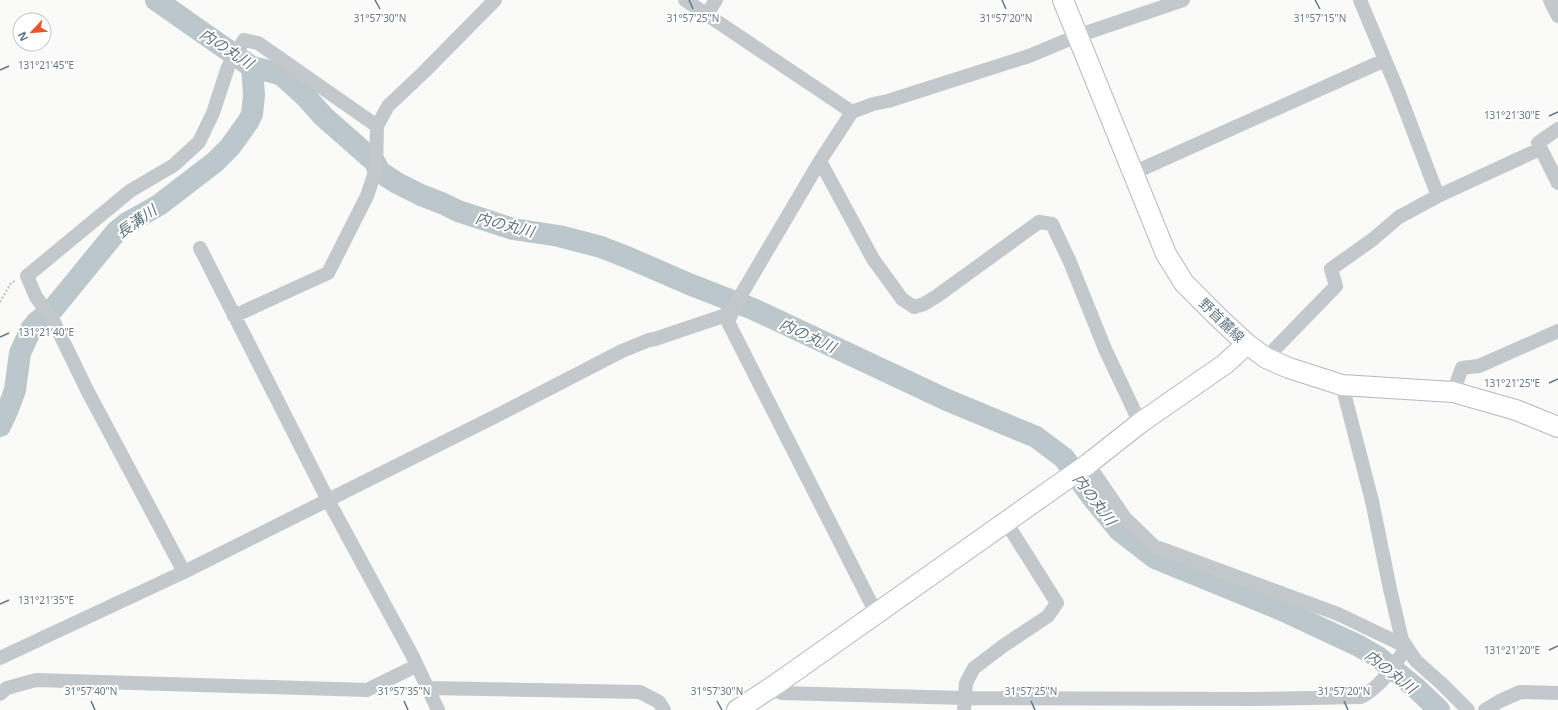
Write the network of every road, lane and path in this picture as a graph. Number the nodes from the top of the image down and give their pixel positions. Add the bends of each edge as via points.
1 (495, 0) edge
2 (685, 0) edge
3 (716, 0) edge
4 (1063, 0) edge
5 (1183, 0) edge
6 (1360, 0) edge
7 (1550, 0) edge
8 (707, 14) junction
9 (1558, 16) edge
10 (1077, 36) junction
11 (1385, 60) junction
12 (852, 112) junction
13 (377, 126) junction
14 (1558, 129) edge
15 (1540, 149) junction
16 (820, 161) junction
17 (1133, 173) junction
18 (1558, 183) edge
19 (1438, 196) junction
20 (200, 248) dead end
21 (27, 276) junction
22 (0, 302) edge
23 (732, 313) junction
24 (234, 316) junction
25 (1558, 331) edge
26 (1247, 344) junction
27 (1266, 358) junction
28 (1342, 385) junction
29 (1454, 392) junction
30 (1140, 422) junction
31 (1558, 427) edge
32 (1088, 464) junction
33 (328, 500) junction
34 (1006, 522) junction
35 (184, 572) junction
36 (876, 613) junction
37 (1407, 647) junction
38 (0, 658) edge
39 (416, 666) junction
40 (775, 685) junction
41 (428, 688) junction
42 (1558, 693) edge
43 (0, 694) edge
44 (964, 704) edge
45 (1255, 704) edge
46 (438, 710) edge
47 (664, 710) edge
48 (737, 710) edge
49 (1468, 710) edge
50 (1485, 710) edge

1 - 13 street via 388,106
2 - 8 street
3 - 8 street
4 - 10 main road, 野首麓線
5 - 10 street
6 - 11 street
7 - 9 street
8 - 12 street
10 - 12 street via 1029,56
10 - 17 main road, 野首麓線
11 - 17 street
11 - 19 street
12 - 16 street
13 - 21 street via 258,43 244,40 228,67 213,113 198,142 174,165 130,191
13 - 24 street via 376,169 367,196 328,273
14 - 15 street via 1538,143
15 - 18 street
15 - 19 street
16 - 23 street
16 - 30 street via 873,260 902,299 914,307 937,296 1038,222 1052,224 1105,349
17 - 26 main road, 野首麓線 via 1166,254 1184,283
19 - 27 street via 1399,216 1372,240 1331,270 1336,286
20 - 24 street
21 - 22 path via 11,283
21 - 35 street
23 - 33 street via 622,350
23 - 36 street via 728,322
24 - 33 street
25 - 29 street via 1479,366 1462,368
26 - 27 main road, 野首麓線
26 - 30 main road via 1225,364
27 - 28 main road, 野首麓線
28 - 29 main road, 野首麓線
28 - 37 street via 1372,501 1400,633
29 - 31 main road, 野首麓線 via 1516,410
30 - 32 main road
32 - 34 main road
32 - 37 street via 1125,518 1154,546 1338,614
33 - 35 street
33 - 39 street
34 - 36 main road
34 - 44 street via 1057,603 1048,616 974,668 966,683
35 - 38 street
36 - 40 main road
37 - 45 street via 1379,685 1361,697
37 - 49 street via 1416,661
39 - 41 street
39 - 43 street via 367,690 36,680 7,688
40 - 44 street via 781,693
40 - 48 main road
41 - 46 street
41 - 47 street via 640,692 659,702
42 - 50 street via 1520,692
44 - 45 street

